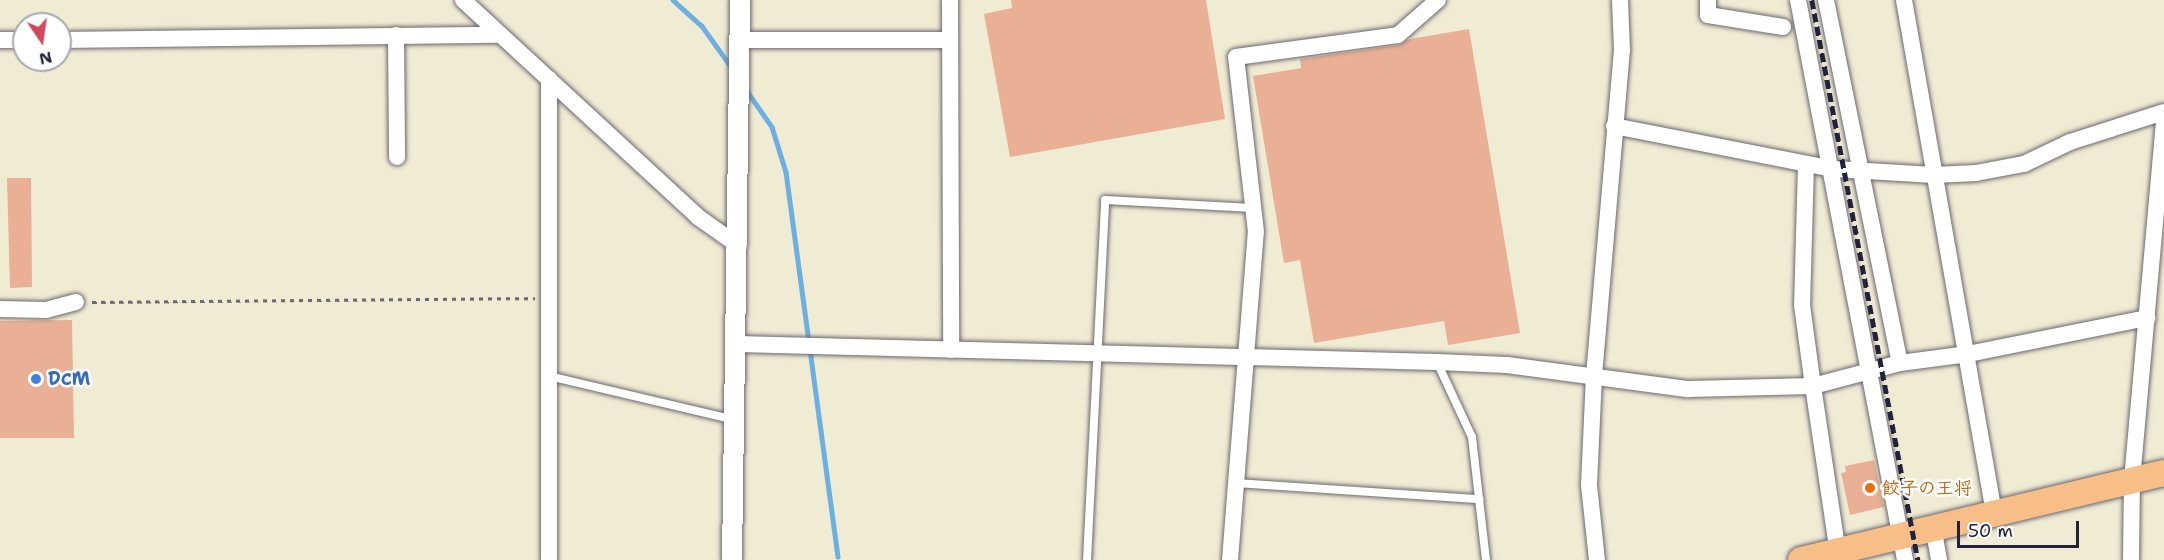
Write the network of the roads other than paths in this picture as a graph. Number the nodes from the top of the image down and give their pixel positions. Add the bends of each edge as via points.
1 (463, 0) edge
2 (740, 0) edge
3 (950, 0) edge
4 (1438, 0) edge
5 (1620, 0) edge
6 (1708, 0) edge
7 (1798, 0) edge
8 (1826, 0) edge
9 (1904, 0) edge
10 (1783, 27) dead end
11 (396, 35) junction
12 (498, 35) junction
13 (72, 40) edge
14 (950, 40) junction
15 (740, 42) junction
16 (549, 79) junction
17 (2164, 112) edge
18 (2164, 124) edge
19 (1614, 126) junction
20 (397, 157) dead end
21 (1806, 164) junction
22 (1829, 168) junction
23 (1861, 170) junction
24 (1934, 175) junction
25 (1253, 208) junction
26 (739, 246) junction
27 (76, 302) road end
28 (0, 309) edge
29 (2147, 318) junction
30 (737, 344) junction
31 (951, 350) junction
32 (1099, 354) junction
33 (1968, 354) junction
34 (1247, 358) junction
35 (1437, 362) junction
36 (1900, 363) junction
37 (1869, 371) junction
38 (549, 376) junction
39 (1594, 376) junction
40 (1813, 386) junction
41 (735, 420) junction
42 (2164, 473) edge
43 (2133, 480) junction
44 (1236, 483) junction
45 (1479, 499) junction
46 (1994, 513) junction
47 (1933, 526) junction
48 (1900, 535) junction
49 (1839, 556) edge
50 (549, 560) edge
51 (732, 560) edge
52 (1087, 560) edge
53 (1230, 560) edge
54 (1486, 560) edge
55 (1597, 560) edge
56 (1802, 560) edge
57 (1905, 560) edge
58 (1939, 560) edge
59 (2131, 560) edge

1 - 12 street
2 - 15 street
3 - 14 street
4 - 25 street via 1398,34 1236,57
5 - 19 street via 1622,50
6 - 10 street via 1708,15
7 - 22 street
8 - 23 street
9 - 24 street
11 - 12 street
11 - 13 street
11 - 20 street
12 - 16 street
14 - 15 street
14 - 31 street
15 - 26 street
16 - 26 street via 698,217
16 - 38 street
17 - 24 street via 2070,142 2024,164 1976,173
18 - 29 street
19 - 21 street
19 - 39 street
21 - 22 street
21 - 40 street via 1803,305
22 - 23 street
22 - 37 street
23 - 24 street
23 - 36 street
24 - 33 street
25 - 32 lane via 1104,200
25 - 34 street via 1256,232
26 - 30 street
27 - 28 street via 46,309
29 - 33 street
29 - 43 street
30 - 31 street
30 - 41 street
31 - 32 street
32 - 34 street
32 - 52 lane
33 - 36 street
33 - 46 street
34 - 35 street
34 - 44 street
35 - 39 street via 1507,365
35 - 45 lane via 1472,437
36 - 37 street
37 - 40 street
37 - 48 street
38 - 41 lane
38 - 50 street
39 - 40 street via 1688,389
39 - 55 street via 1589,485
40 - 49 street
41 - 51 street
42 - 43 main road
43 - 46 main road
43 - 59 street
44 - 45 lane
44 - 53 street
45 - 54 lane
46 - 47 main road
47 - 48 main road
47 - 58 street
48 - 49 main road
48 - 57 street
49 - 56 main road

